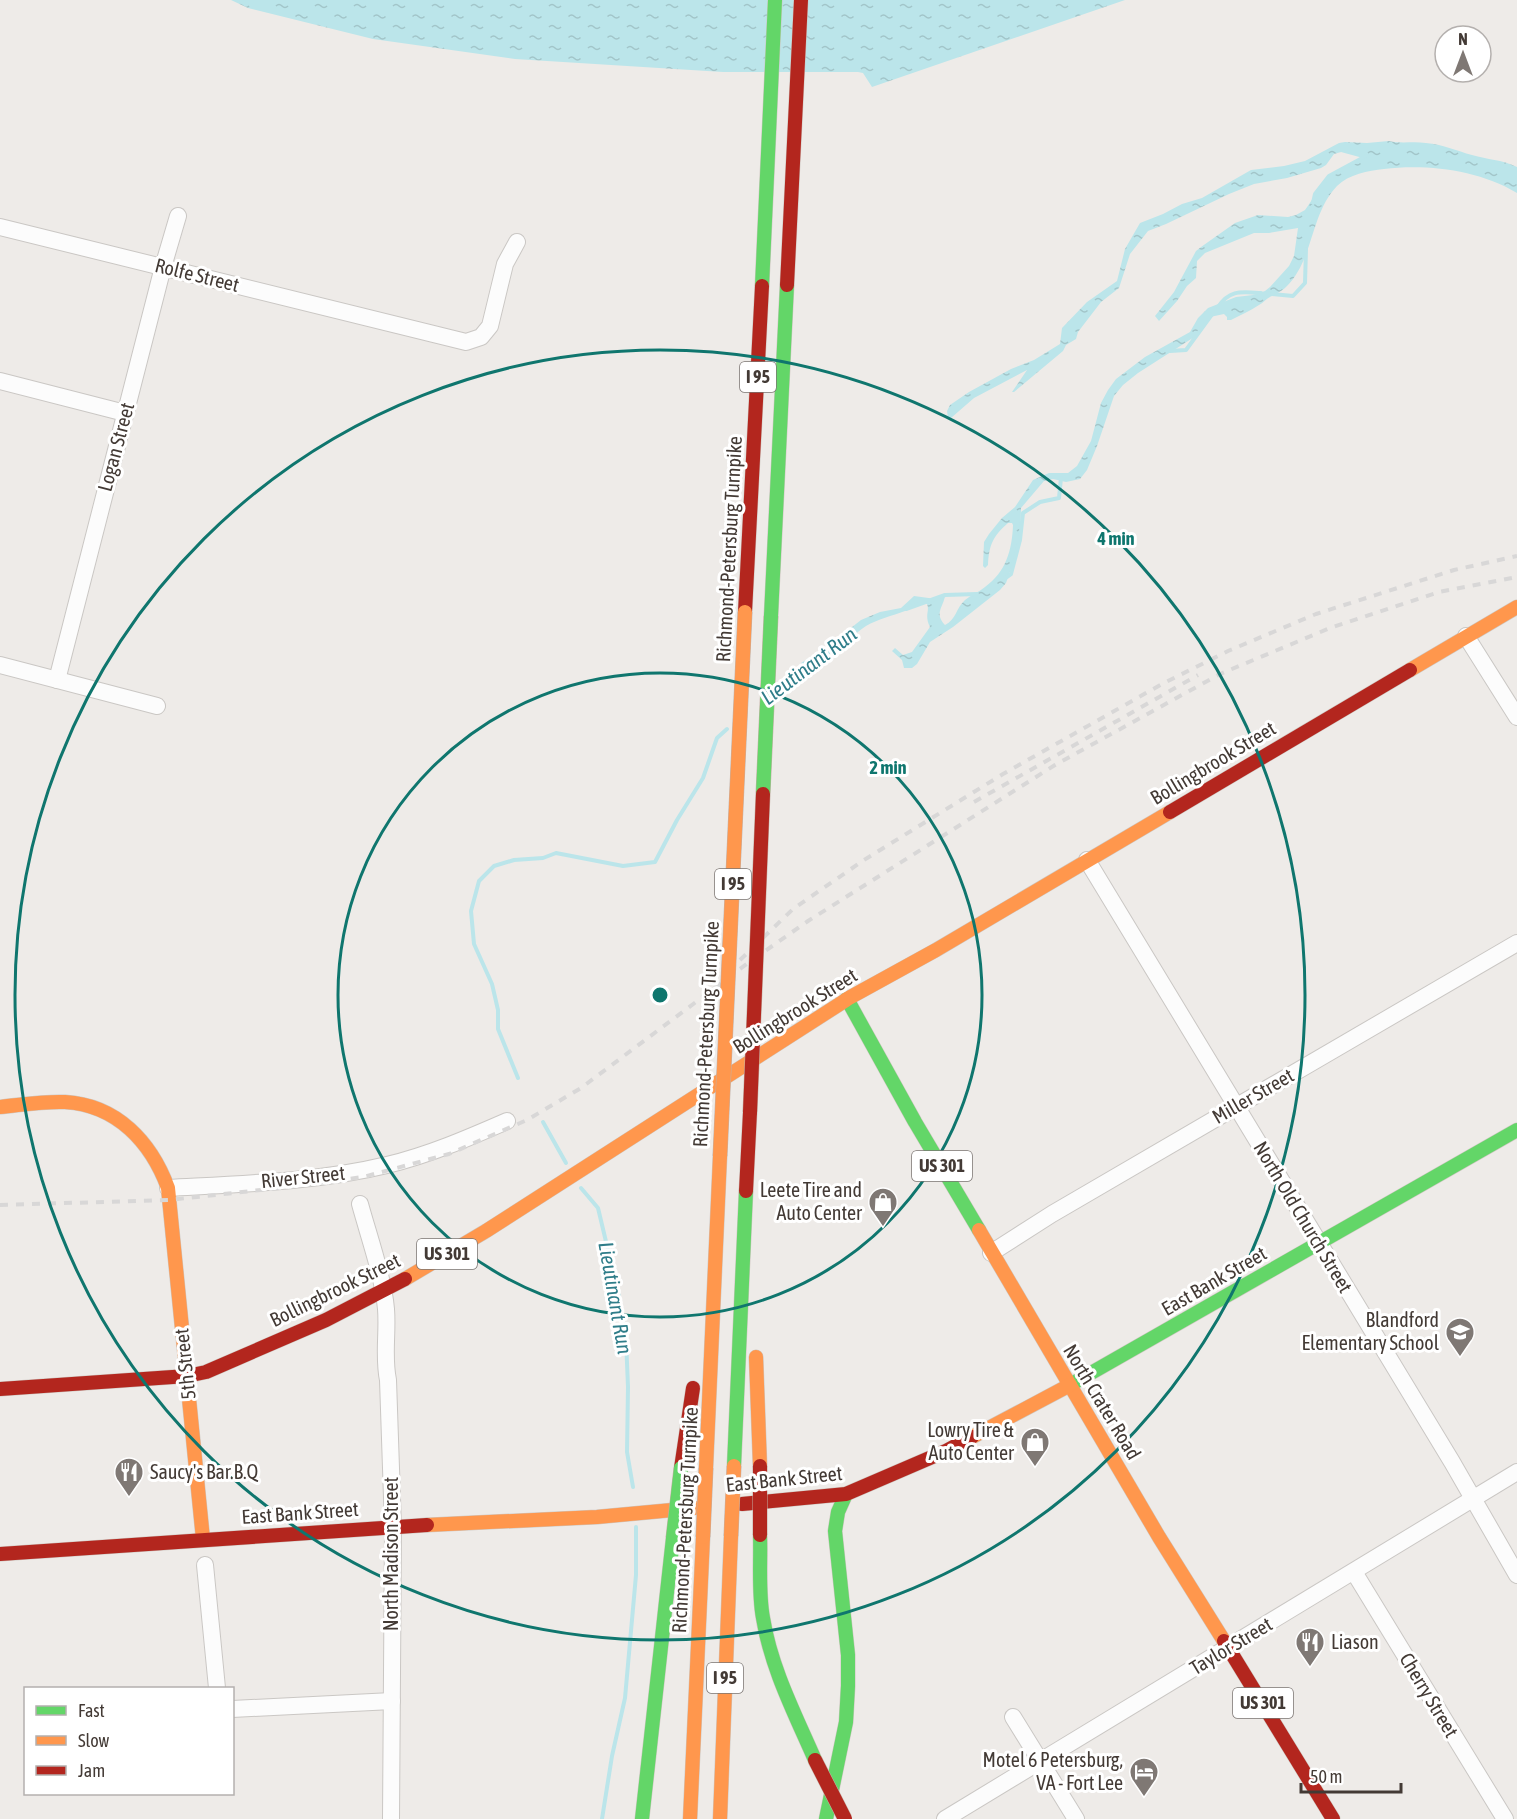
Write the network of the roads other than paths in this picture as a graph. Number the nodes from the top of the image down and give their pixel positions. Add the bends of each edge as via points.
1 (775, 0) edge
2 (801, 0) edge
3 (178, 216) dead end
4 (0, 227) edge
5 (517, 242) dead end
6 (163, 267) junction
7 (0, 381) edge
8 (125, 413) junction
9 (1517, 607) edge
10 (1466, 636) junction
11 (0, 665) edge
12 (57, 680) junction
13 (157, 706) dead end
14 (1517, 717) edge
15 (1088, 860) junction
16 (1517, 943) edge
17 (847, 999) junction
18 (1236, 1106) junction
19 (0, 1107) edge
20 (507, 1121) dead end
21 (1517, 1130) edge
22 (748, 1156) junction
23 (168, 1188) junction
24 (360, 1204) dead end
25 (716, 1243) junction
26 (1318, 1244) junction
27 (991, 1253) junction
28 (383, 1290) junction
29 (754, 1311) dead end
30 (755, 1347) dead end
31 (187, 1376) junction
32 (1070, 1385) junction
33 (0, 1389) edge
34 (1517, 1472) edge
35 (846, 1494) junction
36 (1473, 1499) junction
37 (393, 1527) junction
38 (203, 1539) junction
39 (0, 1554) edge
40 (205, 1565) dead end
41 (1354, 1572) junction
42 (1517, 1575) edge
43 (1228, 1647) junction
44 (217, 1687) edge
45 (392, 1701) junction
46 (234, 1709) edge
47 (1013, 1717) dead end
48 (653, 1720) junction
49 (1041, 1762) junction
50 (391, 1819) edge
51 (642, 1819) edge
52 (652, 1819) edge
53 (690, 1819) edge
54 (720, 1819) edge
55 (826, 1819) edge
56 (845, 1819) edge
57 (945, 1819) edge
58 (1076, 1819) edge
59 (1333, 1819) edge
60 (1505, 1819) edge

1 - 25 main road, Richmond-Petersburg Turnpike / I 95, bridge
2 - 22 main road, I 95, bridge
3 - 6 street, Logan Street
4 - 6 street, Rolfe Street
5 - 6 street, Rolfe Street via 505,264 490,326 481,337 466,342
6 - 8 street, Logan Street
7 - 8 street
8 - 12 street, Logan Street
9 - 10 main road, Bollingbrook Street
10 - 14 street
10 - 15 main road, Bollingbrook Street
11 - 12 street
12 - 13 street
15 - 17 main road, Bollingbrook Street
15 - 18 street, North Old Church Street
16 - 18 street, Miller Street
17 - 27 main road, North Crater Road / US 301
17 - 28 main road, Bollingbrook Street / US 301 via 486,1231
18 - 26 street, North Old Church Street
18 - 27 street, Miller Street
19 - 23 main road via 75,1103 112,1115 144,1140 164,1173
20 - 23 street, River Street via 428,1154 352,1172
21 - 26 main road, East Bank Street
22 - 29 main road
22 - 54 main road, I 95, bridge
23 - 31 main road, 5th Street
24 - 28 street, North Madison Street
25 - 48 main road, bridge via 681,1468
25 - 53 main road, Richmond-Petersburg Turnpike / I 95, bridge
26 - 32 main road, East Bank Street
26 - 36 street, North Old Church Street
27 - 32 main road, North Crater Road / US 301
28 - 31 main road, Bollingbrook Street / US 301 via 326,1320 206,1372
28 - 37 street, North Madison Street
30 - 56 main road, bridge via 762,1615 773,1664
31 - 33 main road, Bollingbrook Street / US 301
31 - 38 main road, 5th Street
32 - 35 main road, East Bank Street via 946,1451
32 - 43 main road, North Crater Road / US 301
34 - 36 street, Taylor Street
35 - 37 main road, East Bank Street via 597,1517
35 - 55 main road via 835,1531 848,1655 847,1704
36 - 41 street, Taylor Street
36 - 42 street, North Old Church Street
37 - 38 main road, East Bank Street
37 - 45 street, North Madison Street
38 - 39 main road, East Bank Street
40 - 44 street
41 - 43 street, Taylor Street
41 - 60 street, Cherry Street
43 - 49 street, Taylor Street
43 - 59 main road, North Crater Road / US 301
45 - 46 street
45 - 50 street, North Madison Street
47 - 49 street
48 - 51 main road
48 - 52 main road
49 - 57 street, Taylor Street
49 - 58 street

